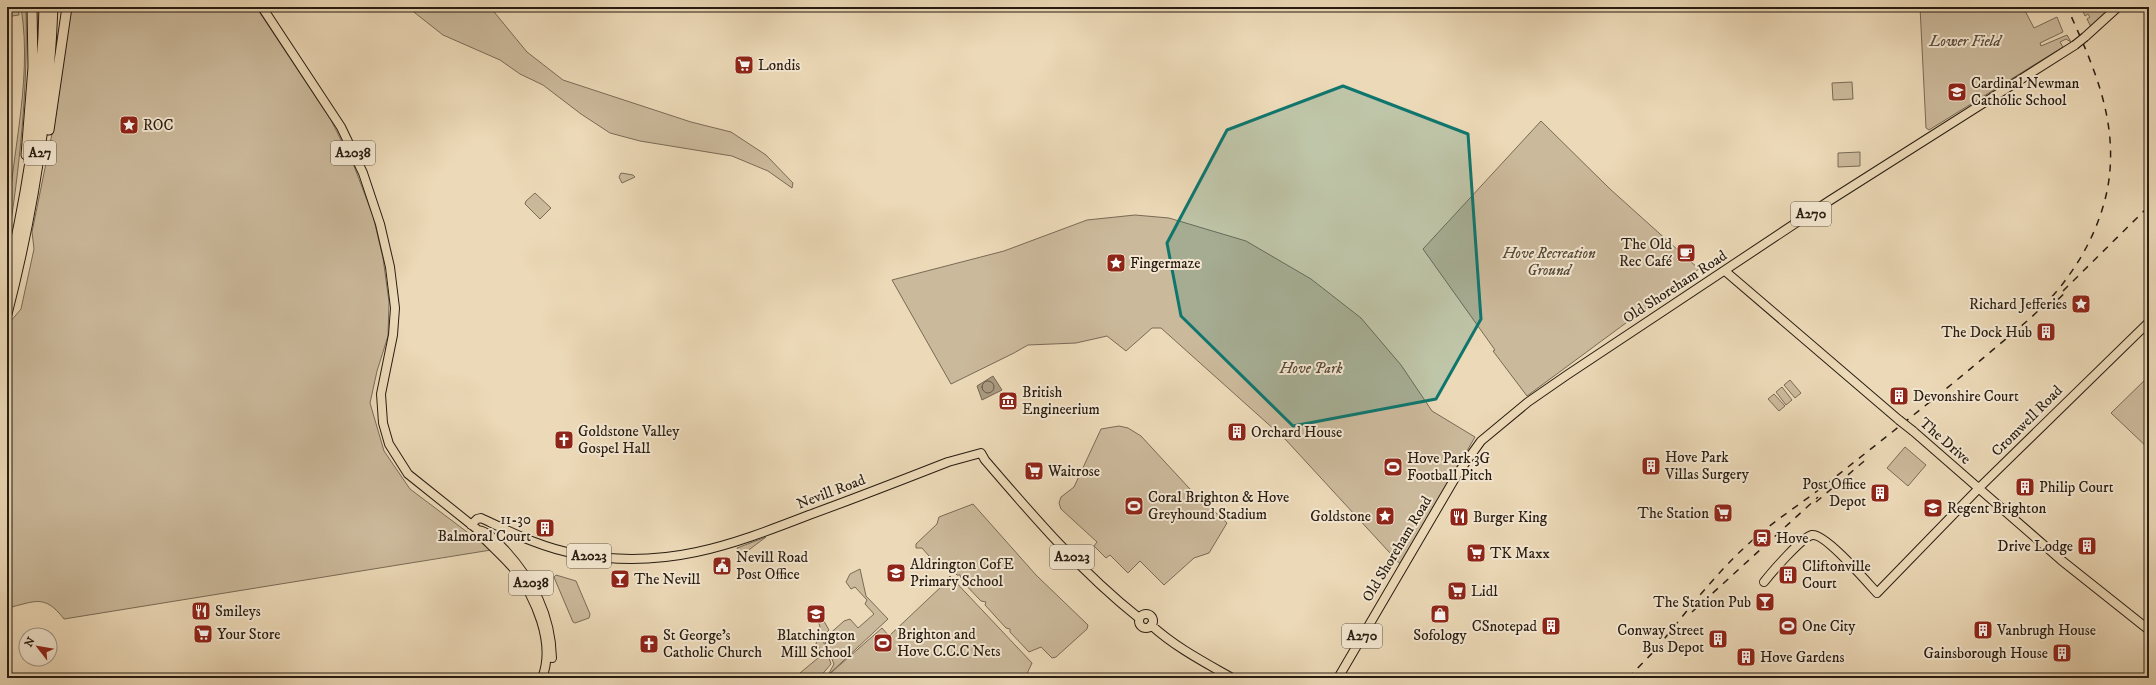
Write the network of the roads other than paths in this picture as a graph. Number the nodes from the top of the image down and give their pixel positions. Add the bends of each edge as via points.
1 (32, 7) edge
2 (44, 7) edge
3 (53, 7) edge
4 (67, 7) edge
5 (262, 7) edge
6 (2118, 7) edge
7 (37, 175) junction
8 (22, 208) junction
9 (1725, 271) junction
10 (7, 279) edge
11 (7, 314) edge
12 (2149, 322) edge
13 (1978, 490) junction
14 (475, 527) junction
15 (1764, 582) dead end
16 (2149, 630) edge
17 (550, 655) junction
18 (542, 678) edge
19 (547, 678) edge
20 (1232, 678) edge
21 (1338, 678) edge

1 - 8 highway, A27 via 33,67
2 - 8 highway, A27 via 38,106
3 - 7 highway, A27 via 51,57
4 - 7 highway, A27 via 47,140
5 - 14 main road, A2038 via 341,127 363,172 380,224 395,303 393,335 381,394 383,423 389,444 408,474
6 - 9 main road, Old Shoreham Road / A270, bridge via 2075,45 1905,152
7 - 11 highway, A27
8 - 10 highway, A27
9 - 13 main road, The Drive, bridge via 1913,431
9 - 21 main road, Old Shoreham Road / A270 via 1560,379 1481,441 1458,473
12 - 13 main road, Cromwell Road
13 - 15 main road, Cromwell Road via 1877,593 1828,542 1812,535 1773,569
13 - 16 main road, The Drive
14 - 17 main road, A2038 via 514,568 533,593
14 - 20 main road, Nevill Road / A2023 via 477,519 481,518 529,541 578,554 619,559 671,557 728,545 969,456 990,466 1087,574 1139,618 1142,627 1147,628 1151,625 1197,659
17 - 18 main road, A2038
17 - 19 main road, A2038

